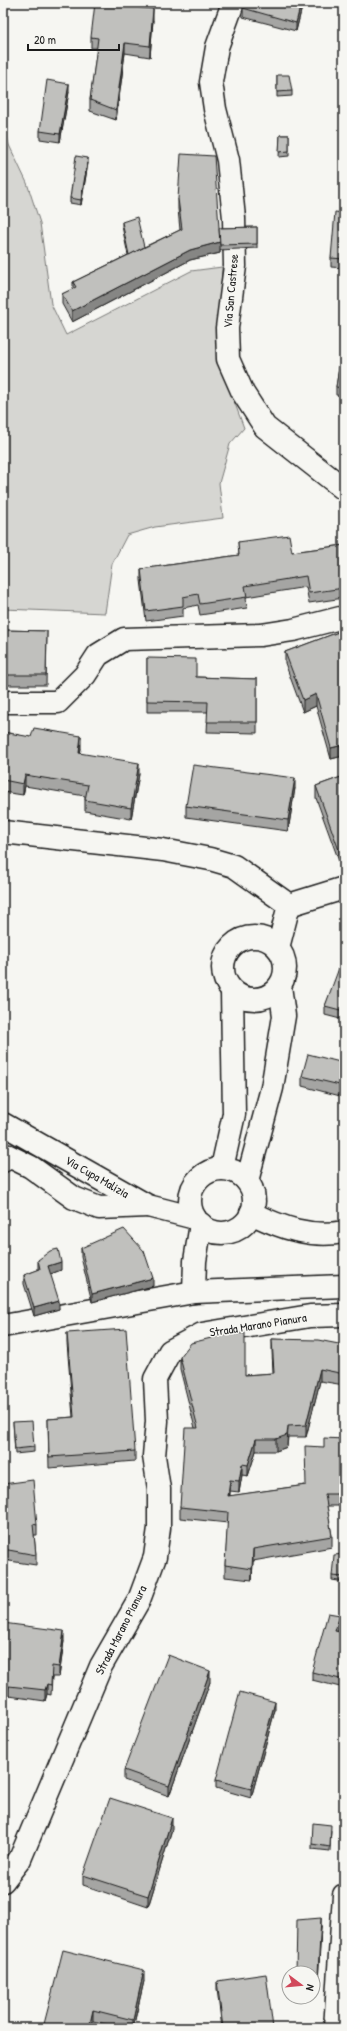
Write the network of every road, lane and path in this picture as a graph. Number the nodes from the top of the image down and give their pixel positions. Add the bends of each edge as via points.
1 (233, 3) edge
2 (344, 489) edge
3 (344, 616) edge
4 (3, 702) edge
5 (3, 832) edge
6 (344, 888) edge
7 (288, 905) junction
8 (278, 948) junction
9 (280, 986) junction
10 (232, 991) junction
11 (3, 1124) edge
12 (3, 1161) edge
13 (222, 1168) junction
14 (247, 1182) junction
15 (148, 1206) junction
16 (251, 1213) junction
17 (198, 1221) junction
18 (344, 1232) edge
19 (344, 1286) edge
20 (194, 1292) junction
21 (344, 1315) edge
22 (3, 1326) edge
23 (3, 1881) edge
24 (344, 1895) edge
25 (334, 2028) edge

1 - 2 street, Via San Castrese via 217,47 212,82 215,109 228,160 234,218 235,266 227,328 228,359 243,393 265,427
3 - 4 street via 294,630 261,634 124,639 98,655 85,675 58,702
5 - 7 street via 163,850 210,859 234,866
6 - 7 street
7 - 8 street
8 - 9 street via 284,957 286,967
8 - 10 street via 259,937 242,939 234,945 226,954 223,965 224,976
9 - 10 street via 263,999 250,1000
9 - 14 street via 284,1016 275,1073
10 - 13 street via 234,1114
11 - 15 street, Via Cupa Malizia
12 - 15 street via 9,1156 20,1161 74,1198 99,1208
13 - 14 street via 233,1170
13 - 17 street via 202,1175 192,1188 191,1208
14 - 16 street via 254,1202
15 - 17 street, Via Cupa Malizia
16 - 17 street via 239,1228 228,1232 218,1232
16 - 18 street via 274,1224 303,1233 328,1235
17 - 20 street
19 - 20 street
20 - 22 street
21 - 23 street, Strada Marano Pianura via 310,1316 202,1334 170,1352 155,1379 157,1421 154,1456 159,1489 160,1528 156,1557 139,1600 101,1666 20,1859
24 - 25 street

